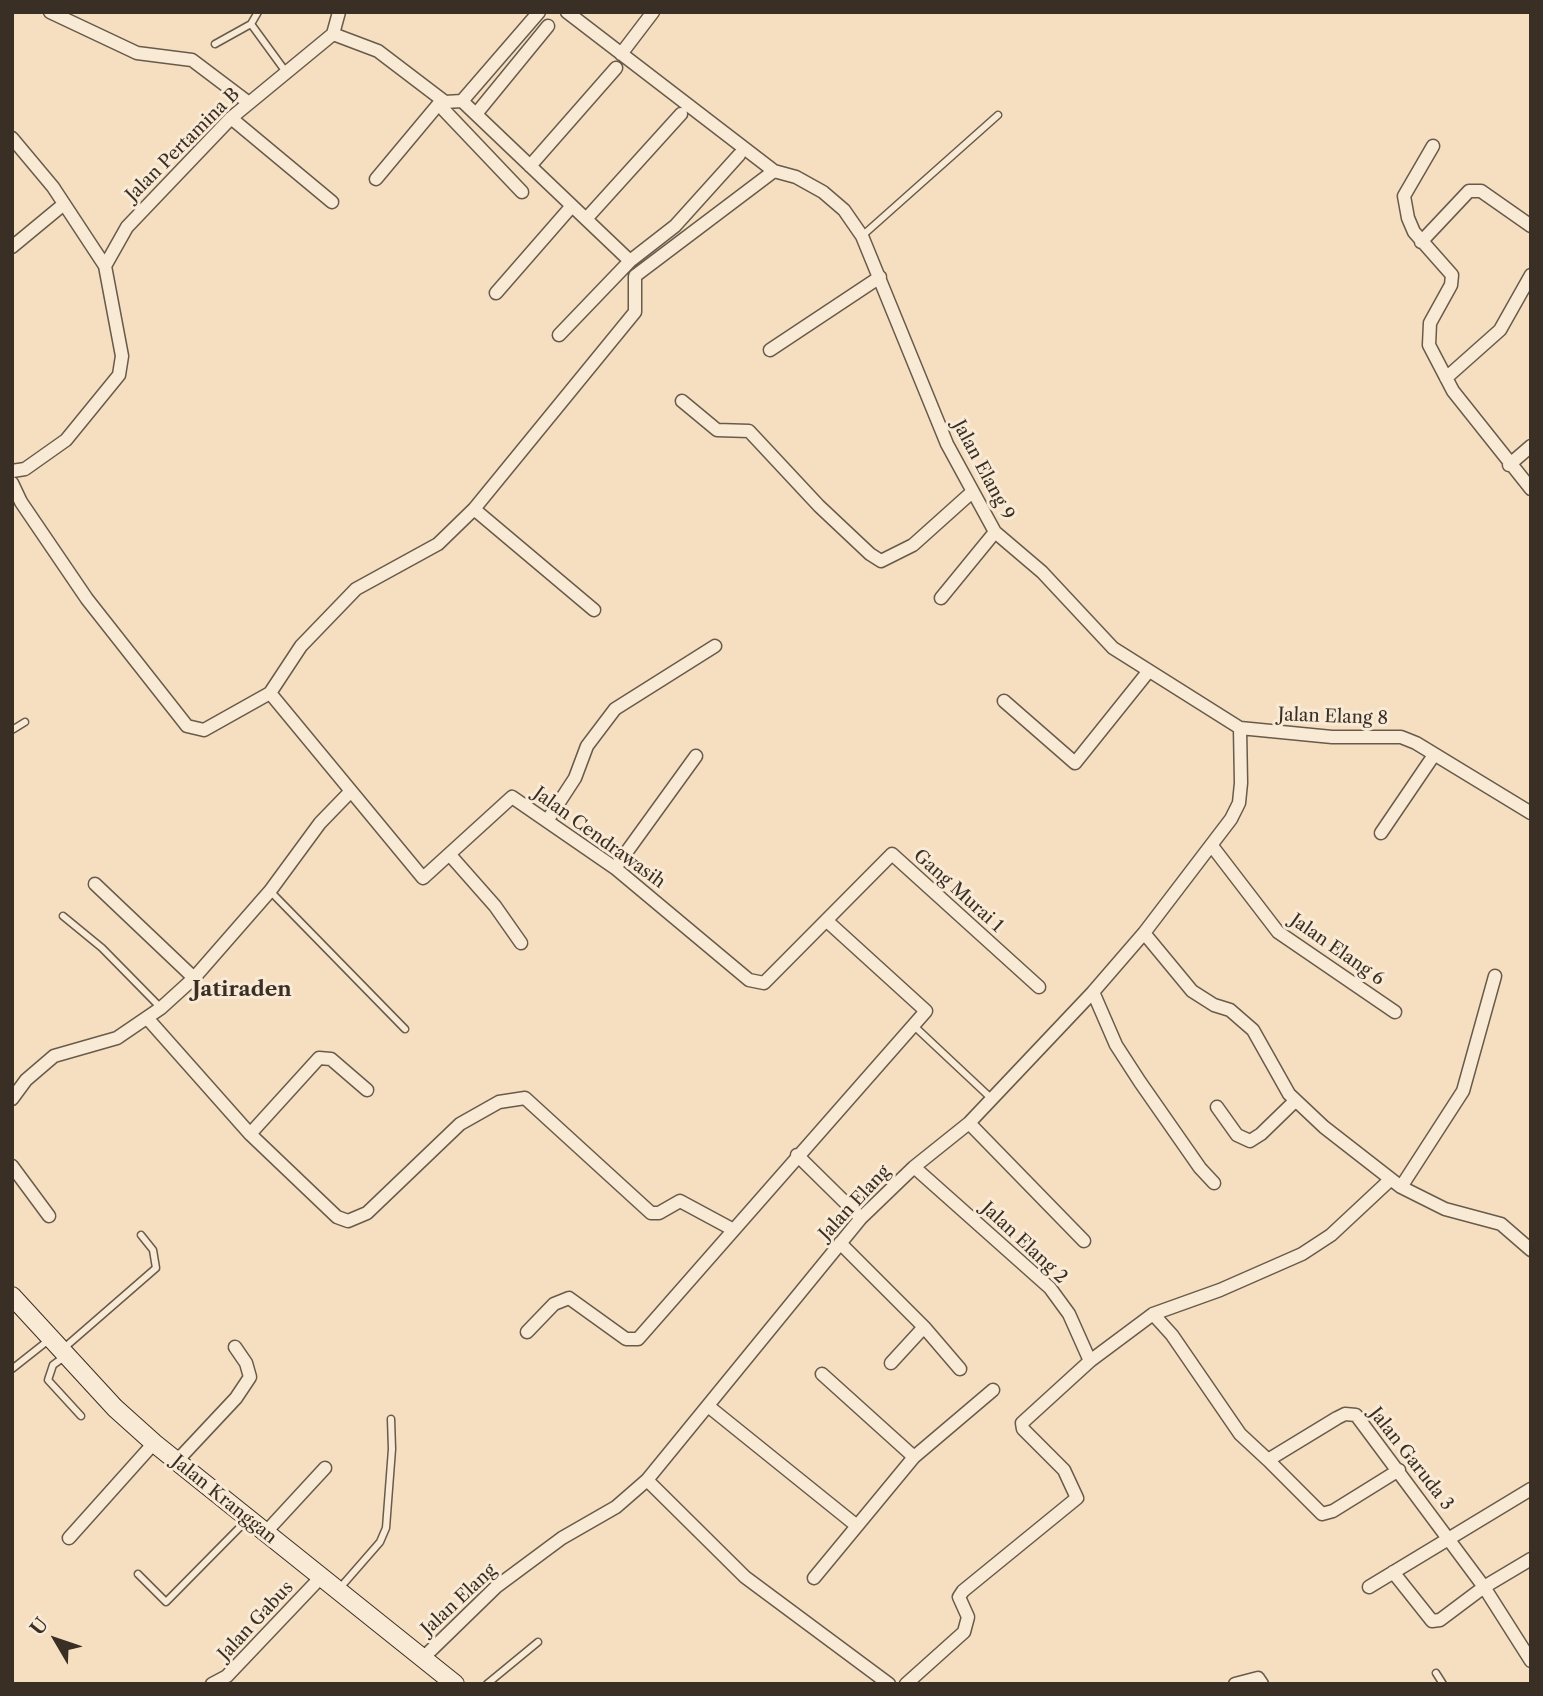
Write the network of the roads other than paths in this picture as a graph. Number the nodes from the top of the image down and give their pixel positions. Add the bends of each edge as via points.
1 (50, 12) edge
2 (258, 12) edge
3 (339, 12) edge
4 (539, 12) edge
5 (567, 12) edge
6 (653, 12) edge
7 (251, 24) junction
8 (548, 26) dead end
9 (333, 34) junction
10 (215, 44) dead end
11 (621, 54) junction
12 (615, 68) dead end
13 (286, 72) junction
14 (444, 101) junction
15 (462, 101) junction
16 (248, 103) junction
17 (476, 114) junction
18 (681, 114) dead end
19 (998, 115) dead end
20 (231, 118) junction
21 (12, 138) edge
22 (1433, 146) dead end
23 (739, 155) dead end
24 (530, 166) junction
25 (774, 171) junction
26 (376, 179) dead end
27 (522, 192) dead end
28 (332, 202) dead end
29 (64, 204) junction
30 (571, 207) junction
31 (586, 219) junction
32 (1531, 226) edge
33 (862, 236) junction
34 (1421, 242) junction
35 (12, 247) edge
36 (629, 261) junction
37 (105, 267) junction
38 (1531, 275) edge
39 (880, 277) junction
40 (496, 293) dead end
41 (559, 335) dead end
42 (770, 350) dead end
43 (1446, 378) junction
44 (682, 401) dead end
45 (1531, 446) edge
46 (1509, 465) junction
47 (12, 471) edge
48 (12, 483) edge
49 (1531, 489) edge
50 (971, 493) junction
51 (474, 509) junction
52 (995, 532) junction
53 (941, 598) dead end
54 (594, 610) dead end
55 (715, 646) dead end
56 (1148, 673) junction
57 (270, 693) junction
58 (1004, 701) dead end
59 (25, 722) dead end
60 (1240, 728) junction
61 (12, 730) edge
62 (1434, 755) junction
63 (696, 757) dead end
64 (351, 791) junction
65 (1531, 813) edge
66 (547, 821) junction
67 (1381, 833) dead end
68 (1212, 846) junction
69 (450, 855) junction
70 (615, 868) junction
71 (95, 884) dead end
72 (270, 891) junction
73 (63, 916) dead end
74 (827, 920) junction
75 (1144, 933) junction
76 (521, 943) dead end
77 (1495, 976) dead end
78 (194, 978) junction
79 (1039, 987) dead end
80 (1093, 992) junction
81 (161, 1008) junction
82 (1395, 1012) dead end
83 (148, 1019) junction
84 (913, 1025) junction
85 (405, 1029) dead end
86 (367, 1090) dead end
87 (12, 1099) edge
88 (993, 1100) junction
89 (1295, 1101) junction
90 (1217, 1107) dead end
91 (969, 1123) junction
92 (250, 1134) junction
93 (797, 1155) junction
94 (12, 1166) edge
95 (914, 1167) junction
96 (1213, 1182) dead end
97 (1396, 1183) junction
98 (50, 1216) dead end
99 (861, 1218) junction
100 (732, 1229) junction
101 (141, 1235) dead end
102 (1084, 1241) dead end
103 (840, 1243) junction
104 (1531, 1250) edge
105 (12, 1296) edge
106 (1153, 1314) junction
107 (924, 1327) junction
108 (527, 1332) dead end
109 (60, 1347) junction
110 (235, 1347) dead end
111 (1090, 1361) junction
112 (891, 1363) dead end
113 (12, 1369) edge
114 (960, 1369) dead end
115 (822, 1374) dead end
116 (993, 1390) dead end
117 (708, 1406) junction
118 (81, 1416) dead end
119 (391, 1419) dead end
120 (154, 1443) junction
121 (914, 1457) junction
122 (1268, 1460) junction
123 (176, 1462) junction
124 (325, 1468) dead end
125 (1399, 1470) junction
126 (647, 1480) junction
127 (1531, 1489) edge
128 (248, 1519) junction
129 (857, 1526) junction
130 (265, 1533) junction
131 (69, 1538) dead end
132 (1449, 1539) junction
133 (1531, 1559) edge
134 (1393, 1572) junction
135 (138, 1574) dead end
136 (321, 1576) junction
137 (814, 1578) dead end
138 (344, 1583) junction
139 (1369, 1587) dead end
140 (1484, 1587) junction
141 (538, 1642) dead end
142 (424, 1658) junction
143 (1531, 1661) edge
144 (1436, 1672) dead end
145 (212, 1684) edge
146 (455, 1684) edge
147 (487, 1684) edge
148 (889, 1684) edge
149 (906, 1684) edge
150 (1235, 1684) edge
151 (1262, 1684) edge
152 (1443, 1684) edge

1 - 16 street via 137,53 192,60
2 - 7 lane
3 - 9 street
4 - 15 street
5 - 11 street, Jalan Elang 9
6 - 11 street
7 - 10 lane
7 - 13 lane
8 - 17 street
9 - 13 street, Jalan Pertamina B
9 - 14 street via 378,51
11 - 25 street, Jalan Elang 9
12 - 24 street
13 - 16 street, Jalan Pertamina B
14 - 15 street
14 - 26 street
14 - 27 street via 444,110
15 - 17 street
16 - 20 street, Jalan Pertamina B
17 - 24 street
18 - 31 street
19 - 33 lane
20 - 28 street
20 - 37 street, Jalan Pertamina B via 127,227
21 - 29 street
22 - 34 street via 1404,196 1408,218
23 - 36 street via 675,226
24 - 30 street
25 - 33 street, Jalan Elang 9 via 823,192 844,210
25 - 51 street via 635,276 635,312
29 - 35 street
29 - 37 street
30 - 31 street
30 - 40 street
31 - 36 street
32 - 34 street via 1481,191 1469,191
33 - 39 street, Jalan Elang 9
34 - 43 street via 1452,275 1427,336
36 - 41 street
37 - 47 street via 122,356 119,375 66,440 25,469
38 - 43 street via 1500,330
39 - 42 street
39 - 50 street, Jalan Elang 9 via 909,356
43 - 46 street
44 - 50 street via 717,430 749,431 819,506 881,561 914,545
45 - 46 street
46 - 49 street
48 - 57 street via 87,599 187,726 204,730
50 - 52 street, Jalan Elang 9
51 - 54 street
51 - 57 street via 438,544 356,589 301,646
52 - 53 street
52 - 56 street, Jalan Elang 9 via 1042,572 1113,648
55 - 66 street via 615,709 587,746 575,778
56 - 58 street via 1075,763
56 - 60 street, Jalan Elang 9
57 - 64 street
59 - 61 lane
60 - 62 street, Jalan Elang 8 via 1332,737 1401,737
60 - 68 street, Jalan Elang via 1239,803
62 - 65 street, Jalan Elang 8
62 - 67 street
63 - 70 street
64 - 69 street, Jalan Cendrawasih via 419,875 428,876
64 - 72 street via 320,823
66 - 69 street, Jalan Cendrawasih via 512,797
66 - 70 street, Jalan Cendrawasih
68 - 75 street, Jalan Elang
68 - 82 street, Jalan Elang 6 via 1278,932
69 - 76 street
70 - 74 street, Jalan Cendrawasih via 757,982 776,972
71 - 78 street
72 - 78 street
72 - 85 lane
73 - 81 lane
74 - 79 street, Gang Murai 1 via 891,854
74 - 84 street via 923,1005 926,1011
75 - 80 street, Jalan Elang
75 - 89 street via 1192,991 1230,1010 1253,1030
77 - 97 street via 1463,1091
78 - 81 street
80 - 88 street, Jalan Elang
80 - 96 street via 1116,1045
81 - 83 street
83 - 87 street via 117,1038 54,1056
83 - 92 street
84 - 88 lane
84 - 93 street
86 - 92 street via 331,1059 319,1058
88 - 91 street, Jalan Elang
89 - 90 street via 1250,1140 1237,1135
89 - 97 street
91 - 95 street, Jalan Elang
91 - 102 street
92 - 100 street via 337,1217 348,1221 367,1213 460,1124 499,1102 525,1098 651,1213 680,1201
93 - 99 street
93 - 100 street
94 - 98 street
95 - 99 street, Jalan Elang
95 - 111 street, Jalan Elang 2 via 1050,1289 1069,1314
97 - 104 street via 1445,1209 1502,1224
97 - 106 street via 1302,1254
99 - 103 street, Jalan Elang
100 - 108 street via 638,1339 626,1339 569,1298 554,1304
101 - 109 lane via 153,1250 156,1268
103 - 107 street
103 - 117 street, Jalan Elang
105 - 109 main road, Jalan Kranggan
106 - 111 street
106 - 122 street via 1240,1434
107 - 112 street
107 - 114 street
109 - 113 lane
109 - 118 lane via 48,1380
109 - 120 main road, Jalan Kranggan
110 - 123 street via 250,1377
111 - 149 street via 1022,1426 1064,1470 1077,1498 963,1591 959,1597 968,1617 964,1632
115 - 121 street
116 - 121 street
117 - 126 street, Jalan Elang
117 - 129 street
119 - 138 lane via 386,1528 380,1542
120 - 123 main road, Jalan Kranggan
120 - 131 street
121 - 129 street
122 - 125 street via 1322,1514
122 - 125 street, Jalan Garuda 3 via 1351,1413
123 - 128 main road, Jalan Kranggan
124 - 130 street
125 - 132 street, Jalan Garuda 3
126 - 142 street, Jalan Elang via 616,1507 562,1538 496,1587
126 - 148 street via 745,1577
127 - 132 street
128 - 130 main road, Jalan Kranggan
128 - 135 lane via 166,1602
129 - 137 street
130 - 136 main road, Jalan Kranggan
132 - 134 street
132 - 140 street, Jalan Garuda 3
133 - 140 street
134 - 139 street
134 - 140 street via 1432,1621 1440,1620
136 - 138 main road, Jalan Kranggan
136 - 145 street, Jalan Gabus via 228,1676
138 - 142 main road, Jalan Kranggan
140 - 143 street, Jalan Garuda 3
141 - 147 lane
142 - 146 main road, Jalan Kranggan
144 - 152 lane
150 - 151 street via 1258,1678

